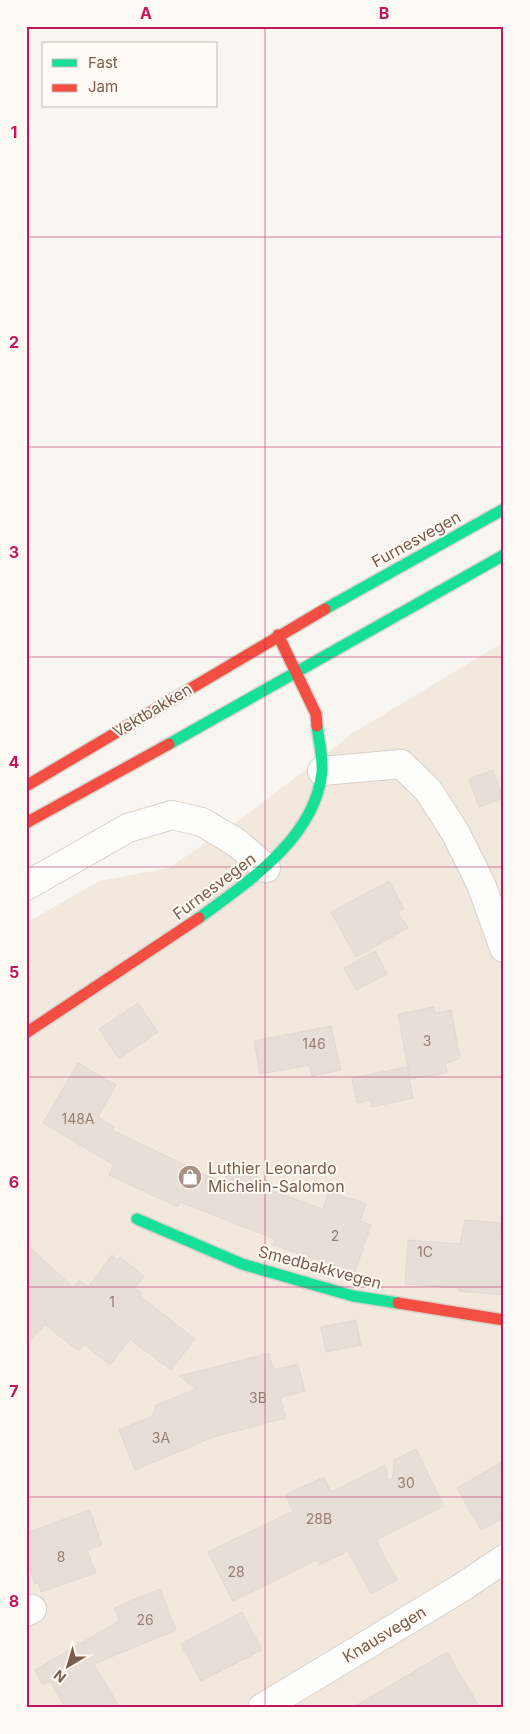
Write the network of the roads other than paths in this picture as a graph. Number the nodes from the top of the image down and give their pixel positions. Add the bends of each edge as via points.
1 (504, 509) edge
2 (504, 556) edge
3 (278, 635) junction
4 (298, 673) junction
5 (322, 771) junction
6 (26, 786) edge
7 (26, 823) edge
8 (266, 868) junction
9 (26, 886) edge
10 (504, 948) edge
11 (26, 1033) edge
12 (137, 1219) dead end
13 (504, 1320) edge
14 (504, 1559) edge
15 (262, 1708) edge

1 - 3 main road, Furnesvegen
2 - 4 main road
3 - 4 main road, Furnesvegen
3 - 6 main road, Vektbakken
4 - 5 main road, Furnesvegen via 316,714
4 - 7 main road
5 - 8 main road, Furnesvegen via 315,804
5 - 10 street via 401,764 428,790 455,832 481,884
8 - 9 street via 237,843 202,822 172,815 128,828
8 - 11 main road, Furnesvegen via 190,925
12 - 13 main road, Smedbakkvegen via 242,1264 353,1296
14 - 15 street, Knausvegen

